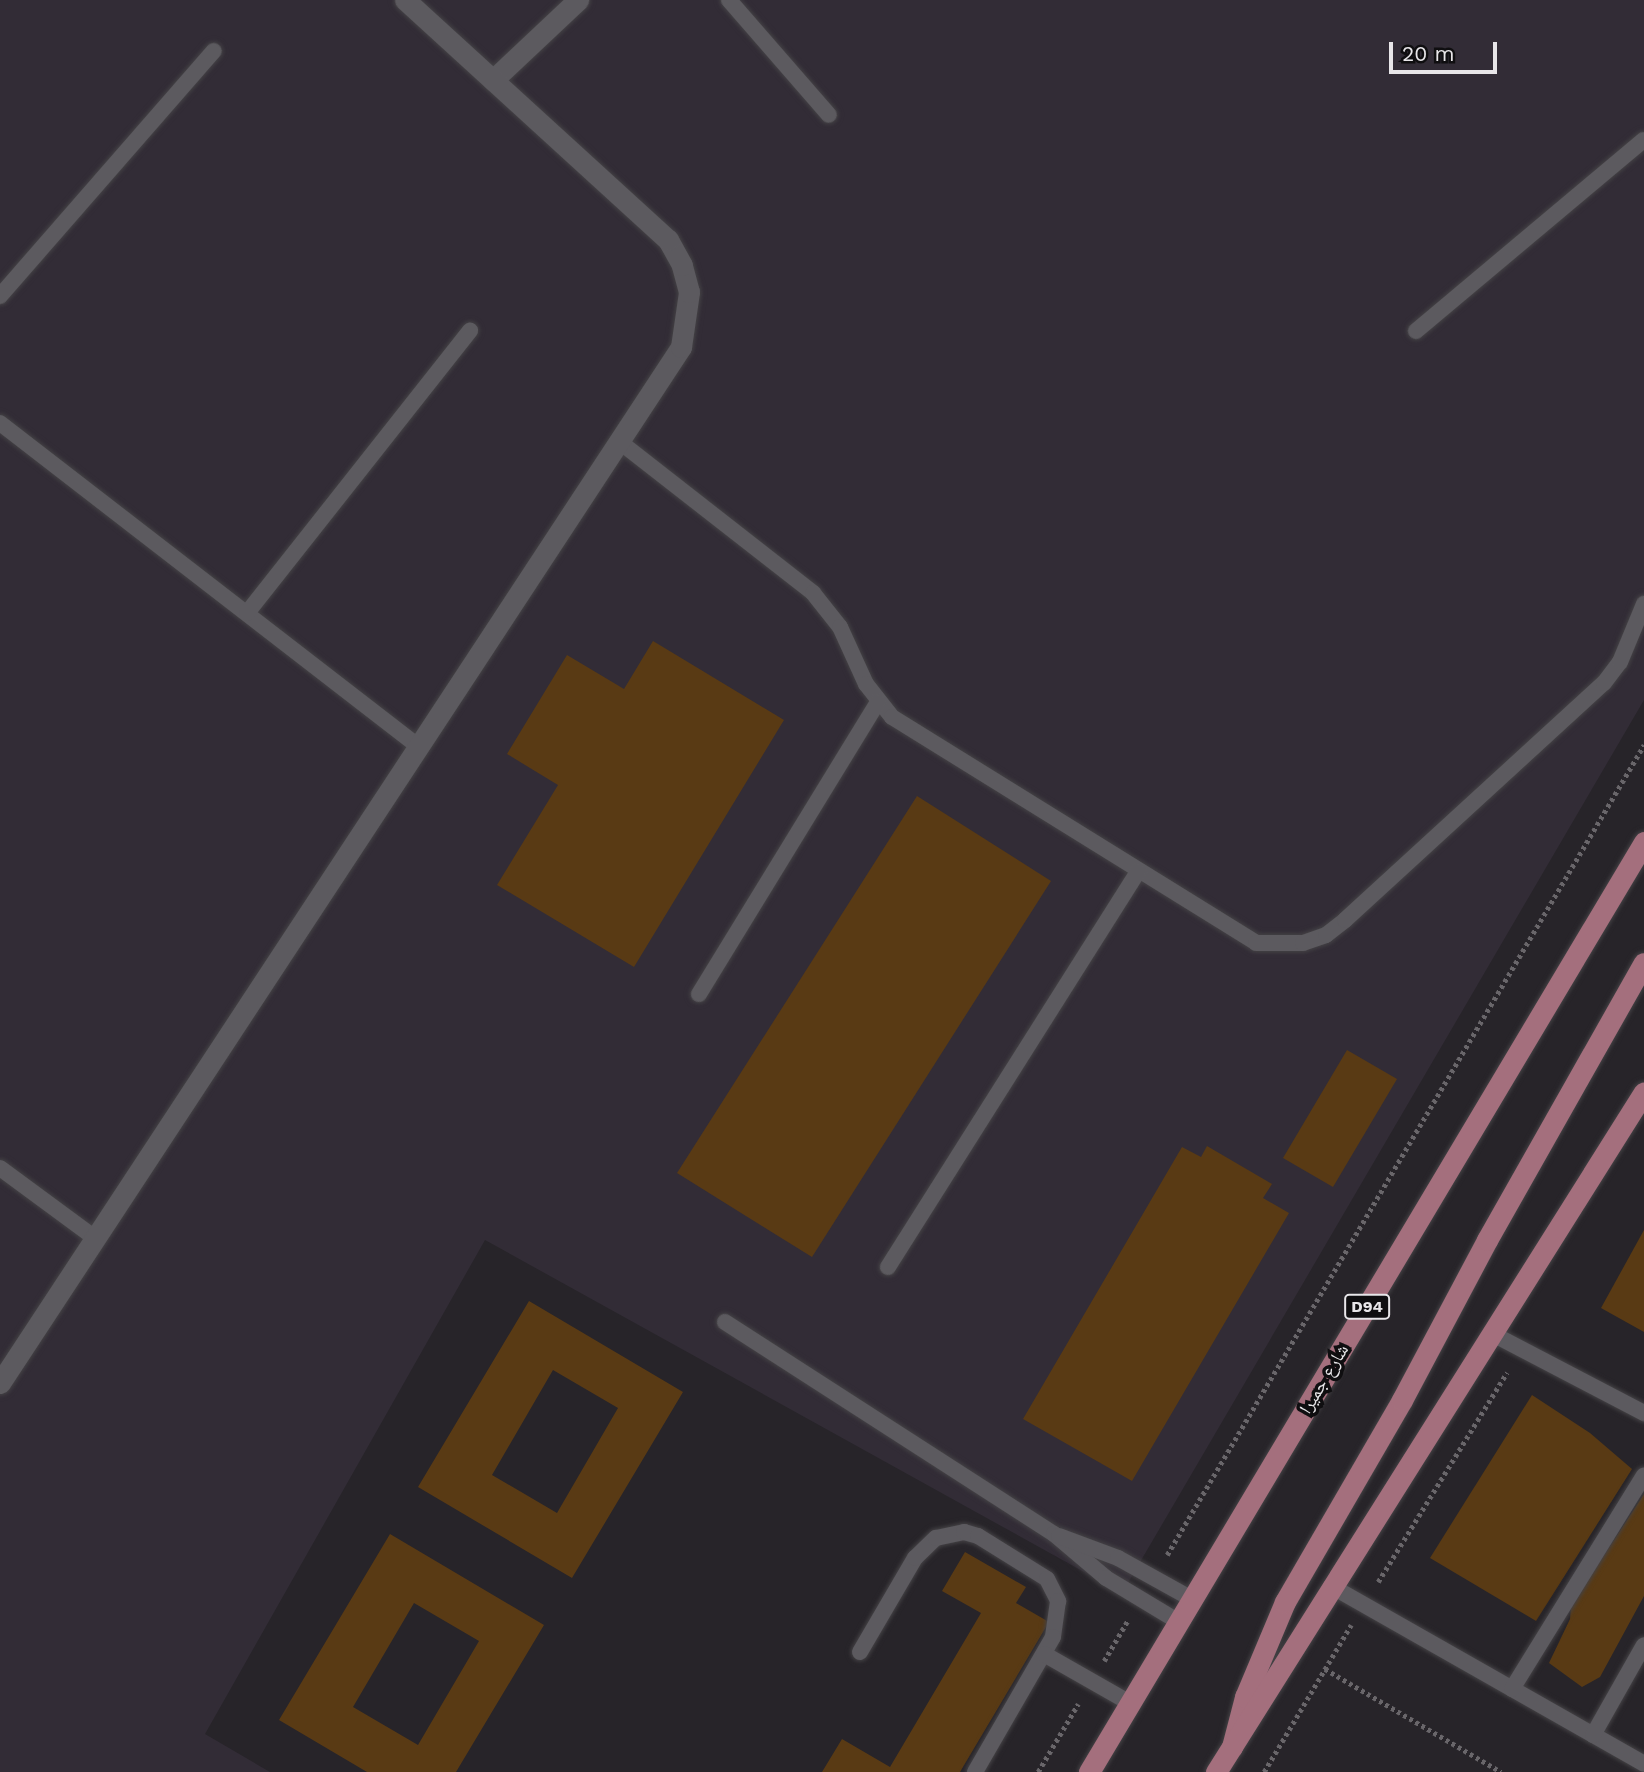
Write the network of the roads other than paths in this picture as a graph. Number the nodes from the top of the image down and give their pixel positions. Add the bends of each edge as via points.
1 (405, 0) edge
2 (578, 0) edge
3 (729, 0) edge
4 (214, 51) dead end
5 (493, 80) junction
6 (829, 115) dead end
7 (1642, 145) edge
8 (0, 296) edge
9 (470, 331) dead end
10 (1416, 331) dead end
11 (0, 422) edge
12 (620, 442) junction
13 (1644, 604) edge
14 (247, 613) junction
15 (878, 702) junction
16 (419, 747) junction
17 (1644, 842) edge
18 (1138, 870) junction
19 (1644, 963) edge
20 (699, 994) dead end
21 (1644, 1092) edge
22 (0, 1168) edge
23 (95, 1238) junction
24 (888, 1267) dead end
25 (725, 1321) dead end
26 (1491, 1334) junction
27 (0, 1383) edge
28 (1644, 1413) edge
29 (1644, 1475) edge
30 (1054, 1534) junction
31 (1331, 1586) junction
32 (1192, 1599) junction
33 (1179, 1622) junction
34 (1644, 1645) edge
35 (860, 1652) dead end
36 (1044, 1654) junction
37 (1512, 1689) junction
38 (1130, 1703) junction
39 (1593, 1735) junction
40 (1232, 1747) junction
41 (1644, 1764) edge
42 (975, 1772) edge
43 (1089, 1772) edge
44 (1216, 1772) edge

1 - 5 street
2 - 5 street
3 - 6 lane
4 - 8 lane
5 - 12 street via 648,219 668,240 682,265 689,292 681,347
7 - 10 lane
9 - 14 lane
11 - 14 lane
12 - 15 lane via 813,593 840,627
12 - 16 street
13 - 18 lane via 1620,662 1604,683 1326,934 1279,946 1256,943
14 - 16 lane
15 - 18 lane via 892,717
15 - 20 lane
16 - 23 street
17 - 32 main road, شارع جميرا / D94
18 - 24 lane
19 - 40 main road via 1402,1401 1285,1602 1245,1697
21 - 26 main road
22 - 23 lane
23 - 27 street
25 - 30 lane
26 - 28 lane
26 - 31 main road
29 - 37 lane
30 - 32 lane via 1118,1558
30 - 33 lane via 1106,1578
31 - 37 lane
31 - 40 main road
32 - 33 main road, شارع جميرا / D94
33 - 38 main road, شارع جميرا / D94
34 - 39 lane
35 - 36 lane via 924,1547 949,1533 964,1532 1046,1579 1059,1614
36 - 38 lane
36 - 42 lane
37 - 39 lane
38 - 43 main road, شارع جميرا / D94
39 - 41 lane
40 - 44 main road

